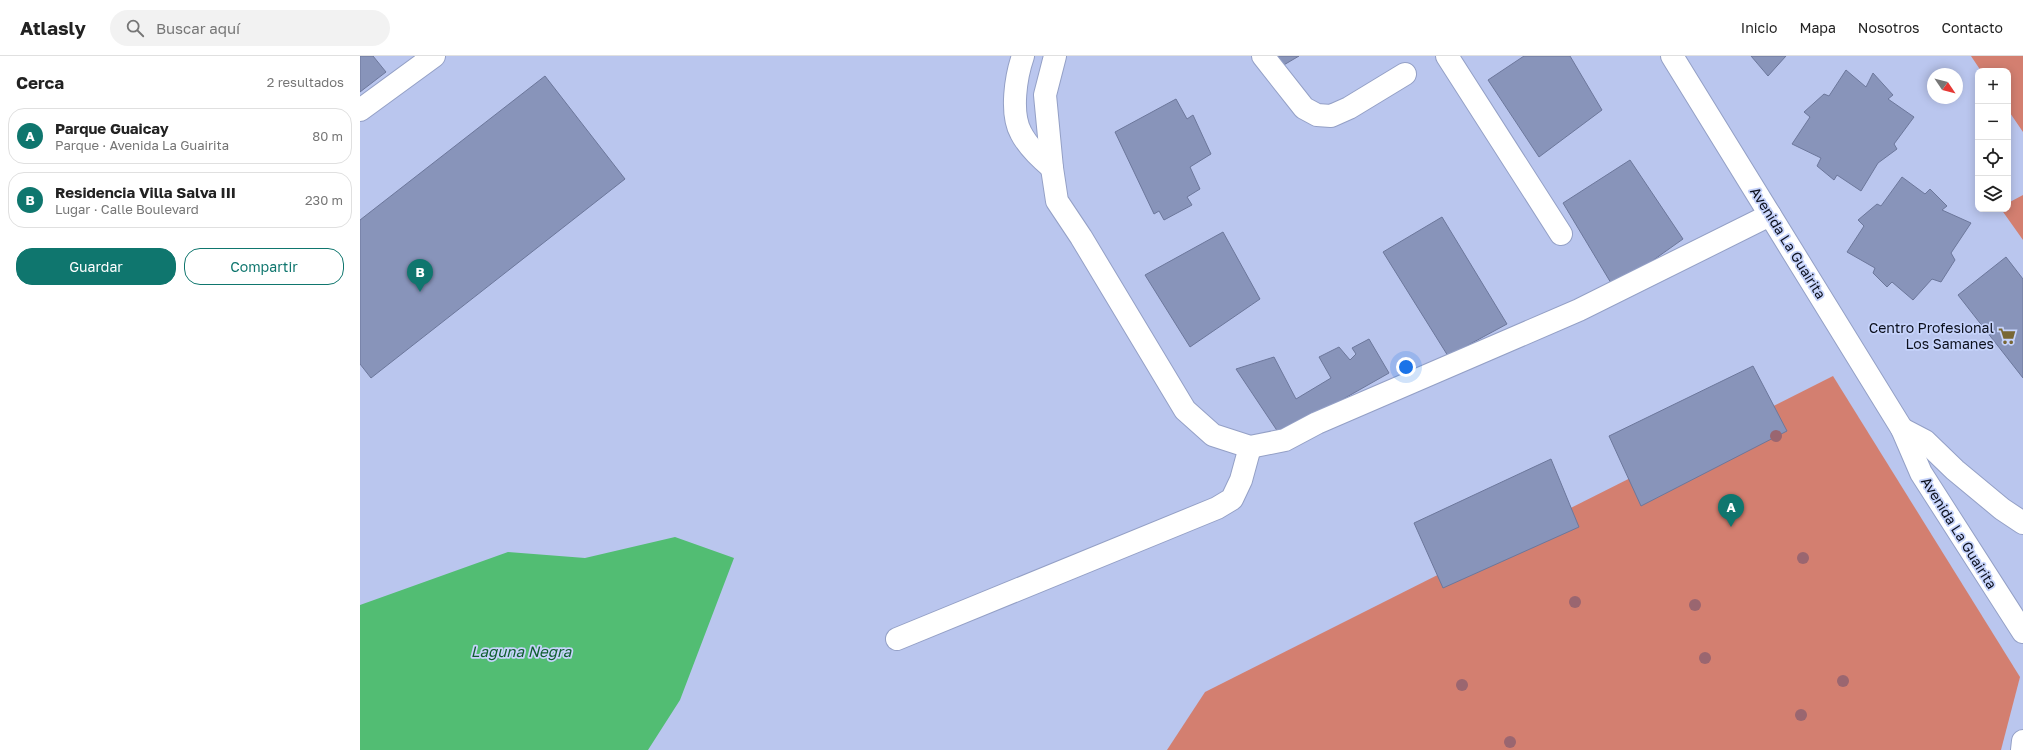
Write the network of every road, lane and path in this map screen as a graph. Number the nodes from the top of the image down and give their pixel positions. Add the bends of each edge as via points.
1 (434, 56) edge
2 (1023, 56) edge
3 (1055, 56) edge
4 (1263, 56) edge
5 (1447, 56) edge
6 (1672, 56) edge
7 (1405, 74) dead end
8 (360, 110) edge
9 (1052, 168) junction
10 (1770, 215) junction
11 (1561, 234) dead end
12 (1902, 429) junction
13 (1250, 447) junction
14 (2023, 523) edge
15 (2023, 632) edge
16 (897, 639) dead end
17 (2023, 741) edge
18 (2022, 750) edge

1 - 8 street
2 - 9 street via 1015,91 1020,132 1033,151
3 - 9 street via 1045,94
4 - 7 street via 1304,108 1317,115 1331,116 1349,108
5 - 11 street
6 - 10 street, Avenida La Guairita
9 - 13 street via 1057,201 1185,410 1213,436
10 - 12 street, Avenida La Guairita via 1802,263
10 - 13 street via 1579,310 1317,423 1285,440
12 - 14 street, Avenida La Guairita via 1925,441 1955,470
12 - 15 street, Avenida La Guairita via 1921,473
13 - 16 street via 1241,480 1232,499 1217,508
17 - 18 street

